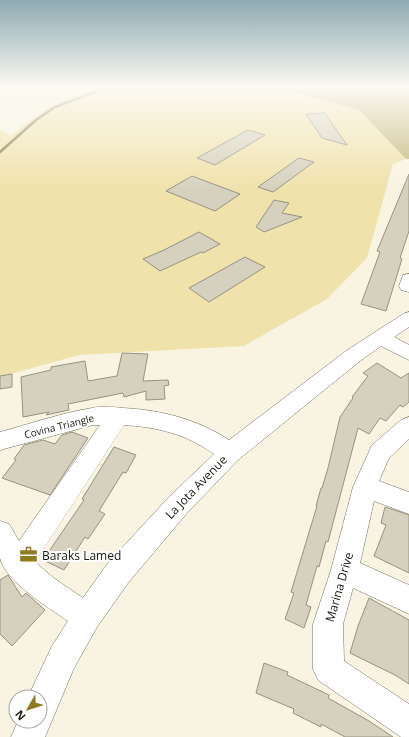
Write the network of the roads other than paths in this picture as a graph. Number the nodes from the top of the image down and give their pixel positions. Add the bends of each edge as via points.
1 (409, 280) edge
2 (409, 287) edge
3 (409, 318) edge
4 (380, 338) junction
5 (409, 353) edge
6 (118, 416) junction
7 (409, 426) edge
8 (0, 441) edge
9 (230, 453) junction
10 (366, 488) junction
11 (409, 503) edge
12 (0, 533) edge
13 (18, 565) junction
14 (345, 570) junction
15 (409, 600) edge
16 (87, 617) junction
17 (48, 690) edge
18 (409, 724) edge

1 - 2 street
3 - 4 street, La Jota Avenue
4 - 5 street
4 - 9 street, La Jota Avenue via 353,356
6 - 8 street, Covina Triangle via 93,416
6 - 9 street, Covina Triangle via 147,418 178,425 207,437
6 - 13 street
7 - 10 street, Marina Drive via 380,452
9 - 16 street, La Jota Avenue via 146,539
10 - 11 street
10 - 14 street, Marina Drive
12 - 13 street
13 - 16 street via 45,589
14 - 15 street
14 - 18 street, Marina Drive via 328,624 329,669
16 - 17 street, La Jota Avenue via 63,657

